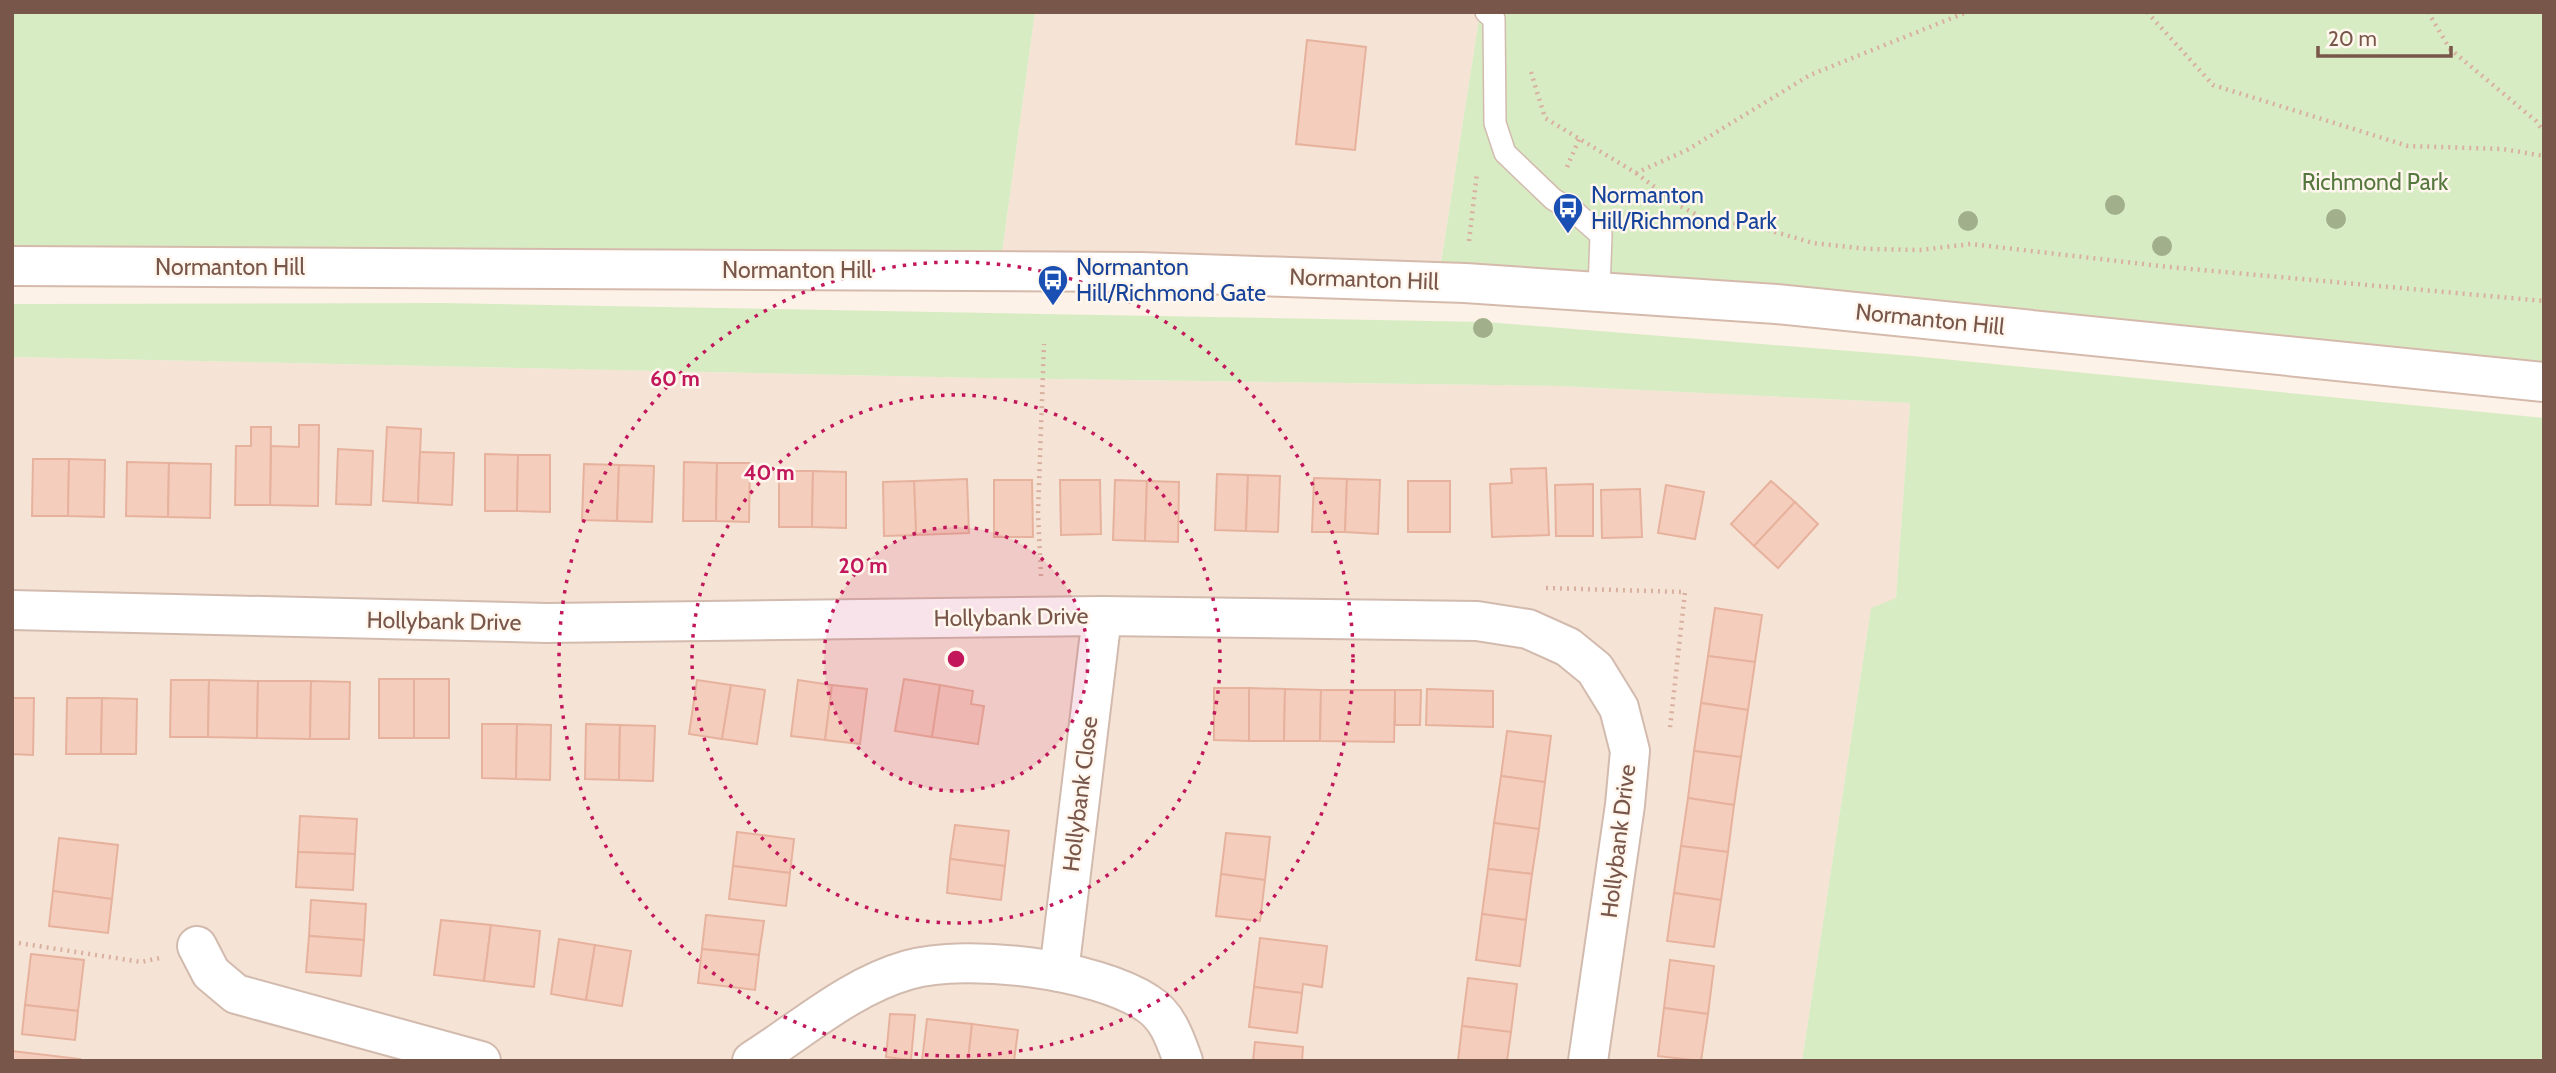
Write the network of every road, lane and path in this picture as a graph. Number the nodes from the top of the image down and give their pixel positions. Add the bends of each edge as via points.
1 (1486, 12) edge
2 (1967, 12) edge
3 (2147, 12) edge
4 (2428, 12) edge
5 (1530, 62) dead end
6 (2544, 132) edge
7 (2544, 156) edge
8 (1636, 173) junction
9 (12, 266) edge
10 (1599, 290) junction
11 (2544, 301) edge
12 (1044, 344) dead end
13 (2544, 382) edge
14 (1041, 584) dead end
15 (1542, 588) dead end
16 (12, 610) edge
17 (1102, 616) junction
18 (1668, 737) dead end
19 (12, 942) edge
20 (197, 946) joint
21 (1059, 972) junction
22 (481, 1061) edge
23 (752, 1061) edge
24 (1183, 1061) edge
25 (1588, 1061) edge

1 - 10 lane via 1494,19 1495,123 1505,153 1553,200 1601,235
2 - 8 path via 1810,75 1687,150
3 - 7 path via 2213,85 2408,146 2503,149
4 - 6 path via 2450,49
5 - 8 path via 1533,87 1545,118
8 - 11 path via 1704,219 1758,227 1813,243 1920,250 1971,244
9 - 10 street, Normanton Hill via 1141,272
10 - 13 street, Normanton Hill via 1776,303
12 - 14 path via 1038,513
15 - 18 path via 1685,592
16 - 17 street, Hollybank Drive via 547,623
17 - 21 street, Hollybank Close
17 - 25 street, Hollybank Drive via 1477,621 1528,629 1568,647 1595,669 1619,708 1630,751
19 - 20 path via 148,962
20 - 22 street via 211,974 236,994
21 - 23 street via 965,962 910,969 870,984 819,1013
21 - 24 street via 1104,981 1149,1004 1170,1027

